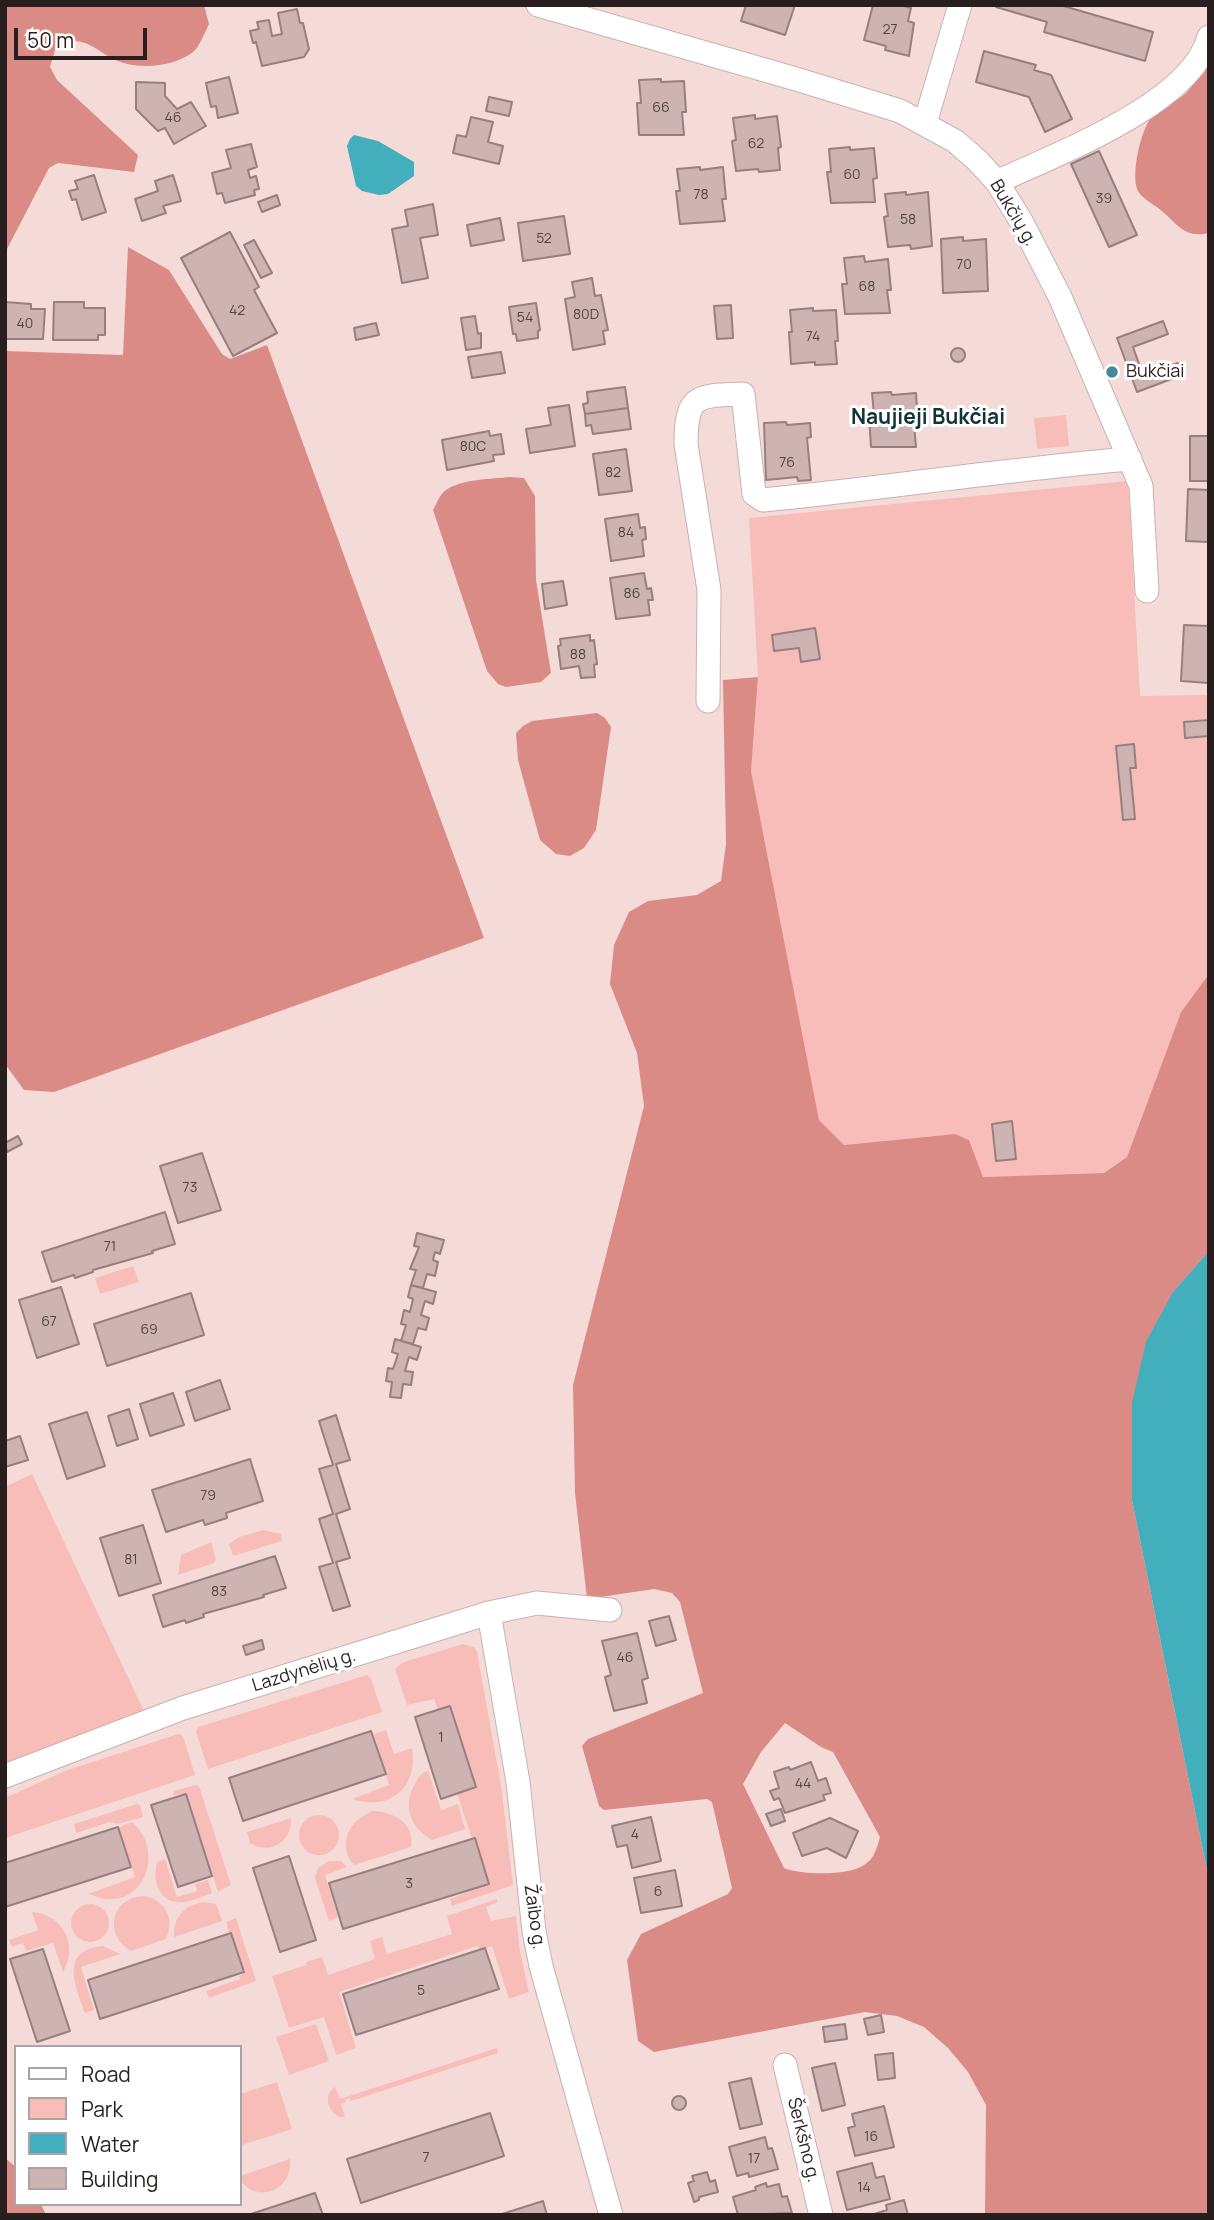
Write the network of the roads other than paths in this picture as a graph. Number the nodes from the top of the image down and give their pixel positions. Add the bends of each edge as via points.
1 (538, 5) edge
2 (960, 5) edge
3 (1209, 37) edge
4 (925, 123) junction
5 (997, 182) junction
6 (1130, 458) junction
7 (1147, 591) dead end
8 (708, 701) dead end
9 (610, 1610) dead end
10 (489, 1612) junction
11 (5, 1776) edge
12 (785, 2065) dead end
13 (611, 2215) edge
14 (821, 2215) edge

1 - 4 street, Bukčių g. via 833,89
2 - 4 street
3 - 5 street via 1195,63 1153,104
4 - 5 street, Bukčių g. via 955,141
5 - 6 street, Bukčių g. via 1060,297
6 - 7 street, Bukčių g. via 1141,486
6 - 8 street via 763,500 754,494 743,394 698,398 686,420 686,444 709,590
9 - 10 street, Lazdynėlių g. via 537,1603
10 - 11 street, Lazdynėlių g. via 183,1708
10 - 13 street, Žaibo g. via 518,1782 534,1931
12 - 14 street, Šerkšno g.

